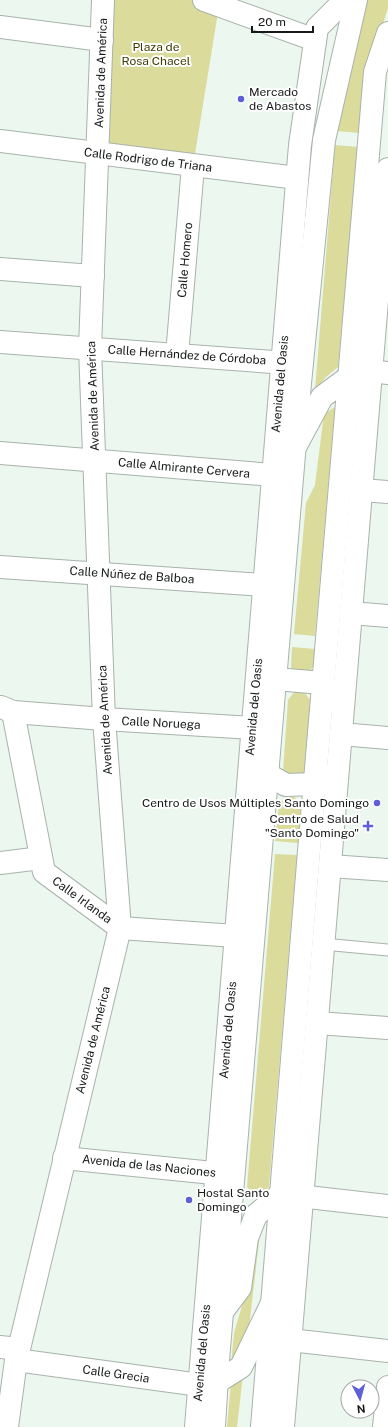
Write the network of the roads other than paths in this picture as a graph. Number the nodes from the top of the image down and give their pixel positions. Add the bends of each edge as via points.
1 (103, 0) edge
2 (204, 0) edge
3 (345, 0) edge
4 (356, 0) edge
5 (0, 27) edge
6 (388, 33) edge
7 (102, 40) junction
8 (315, 40) junction
9 (0, 142) edge
10 (98, 154) junction
11 (193, 166) junction
12 (388, 170) edge
13 (297, 178) junction
14 (0, 269) edge
15 (93, 276) junction
16 (0, 342) edge
17 (90, 348) junction
18 (177, 355) junction
19 (292, 363) junction
20 (380, 372) edge
21 (349, 378) junction
22 (294, 449) junction
23 (0, 453) edge
24 (95, 460) junction
25 (273, 475) junction
26 (361, 490) junction
27 (388, 492) edge
28 (0, 566) edge
29 (99, 572) junction
30 (264, 585) junction
31 (351, 613) junction
32 (388, 616) edge
33 (275, 679) junction
34 (323, 683) junction
35 (255, 695) junction
36 (343, 708) junction
37 (7, 709) edge
38 (104, 719) junction
39 (253, 728) junction
40 (341, 734) junction
41 (388, 738) edge
42 (250, 755) junction
43 (338, 772) junction
44 (267, 774) junction
45 (314, 784) junction
46 (41, 858) junction
47 (0, 863) edge
48 (330, 866) junction
49 (388, 870) edge
50 (120, 928) junction
51 (236, 936) junction
52 (323, 944) junction
53 (388, 950) edge
54 (317, 1023) junction
55 (388, 1028) edge
56 (64, 1158) junction
57 (225, 1174) junction
58 (291, 1195) junction
59 (388, 1206) edge
60 (272, 1304) junction
61 (222, 1312) junction
62 (290, 1340) junction
63 (388, 1351) edge
64 (11, 1352) edge
65 (208, 1383) junction
66 (388, 1387) edge
67 (7, 1427) edge
68 (196, 1427) edge
69 (214, 1427) edge
70 (262, 1427) edge
71 (283, 1427) edge
72 (384, 1427) edge

1 - 7 street, Avenida de América
2 - 8 street
3 - 8 street, Avenida del Oasis via 317,28
4 - 19 street, Avenida del Oasis via 324,140
5 - 7 street
6 - 21 street via 375,72
7 - 10 street, Avenida de América
8 - 13 street, Avenida del Oasis via 300,139
9 - 10 street, Calle Rodrigo de Triana
10 - 11 street, Calle Rodrigo de Triana
10 - 15 street, Avenida de América
11 - 13 street, Calle Rodrigo de Triana
11 - 18 street, Calle Homero
12 - 20 street
13 - 19 street, Avenida del Oasis
14 - 15 street
15 - 17 street, Avenida de América
16 - 17 street, Calle Hernández de Córdoba
17 - 18 street, Calle Hernández de Córdoba
17 - 24 street, Avenida de América
18 - 19 street, Calle Hernández de Córdoba
19 - 22 street, Avenida del Oasis
19 - 25 street, Avenida del Oasis
20 - 21 street
20 - 26 street
21 - 22 street via 322,397
21 - 34 street
22 - 33 street, Avenida del Oasis
23 - 24 street, Calle Almirante Cervera
24 - 25 street, Calle Almirante Cervera
24 - 29 street, Avenida de América
25 - 30 street, Avenida del Oasis
26 - 27 street
26 - 31 street
28 - 29 street, Calle Núñez de Balboa
29 - 30 street, Calle Núñez de Balboa
29 - 38 street, Avenida de América
30 - 35 street, Avenida del Oasis
31 - 32 street
31 - 36 street
33 - 34 street
33 - 35 street
33 - 44 street, Avenida del Oasis
34 - 36 street
34 - 45 street
35 - 39 street, Avenida del Oasis
36 - 40 street
37 - 38 street, Calle Noruega
37 - 46 street, Calle Irlanda
38 - 39 street, Calle Noruega
38 - 50 street, Avenida de América
39 - 42 street, Avenida del Oasis
40 - 41 street
40 - 43 street
42 - 44 street
42 - 51 street, Avenida del Oasis
43 - 45 street
43 - 48 street
44 - 45 street via 286,785
44 - 57 street, Avenida del Oasis
45 - 58 street
46 - 47 street
46 - 50 street, Calle Irlanda via 44,872
48 - 49 street
48 - 52 street
50 - 51 street, Calle Irlanda
50 - 56 street, Avenida de América
51 - 57 street, Avenida del Oasis
52 - 53 lane
52 - 54 street
54 - 55 street
54 - 58 street
56 - 57 street, Avenida de las Naciones
56 - 64 street, Avenida de América
57 - 61 street, Avenida del Oasis
57 - 65 street, Avenida del Oasis
58 - 59 street
58 - 60 street
58 - 61 street via 256,1215 247,1238 240,1288
58 - 62 street
60 - 65 street via 241,1367
60 - 70 street
61 - 65 street, Avenida del Oasis
62 - 63 street
62 - 71 street
64 - 65 street, Calle Grecia
64 - 67 street, Avenida de América
65 - 68 street, Avenida del Oasis
65 - 69 street, Avenida del Oasis
66 - 72 street

